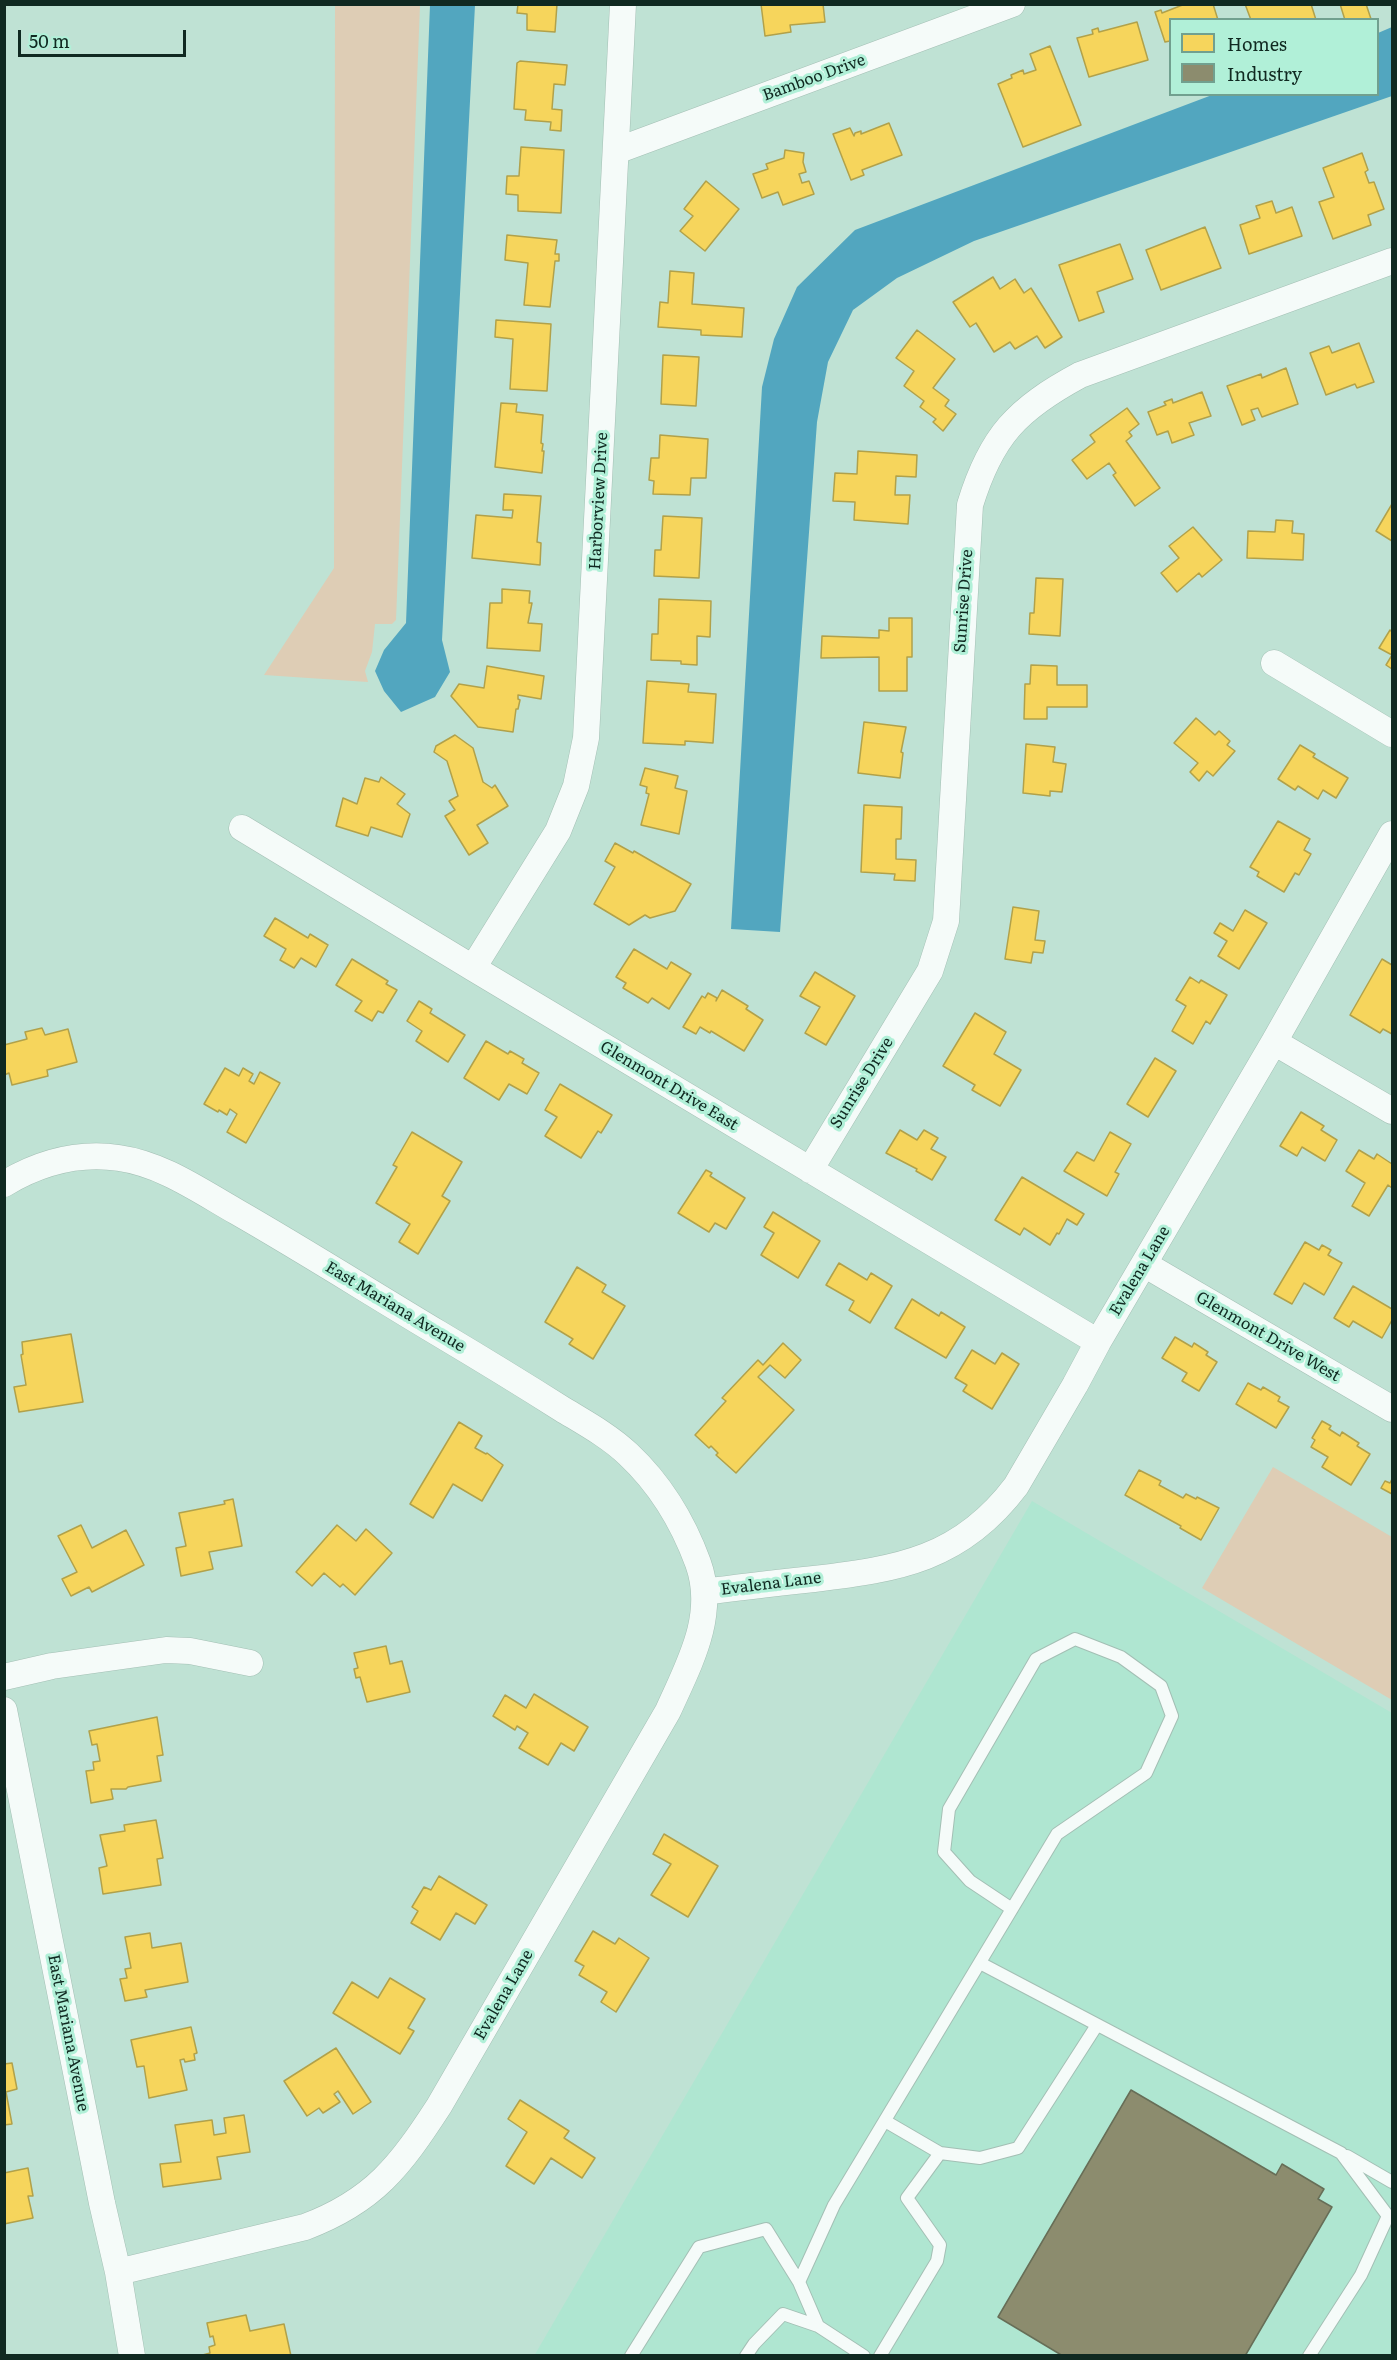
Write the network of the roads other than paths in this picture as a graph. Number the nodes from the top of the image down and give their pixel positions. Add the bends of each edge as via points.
1 (623, 4) edge
2 (1012, 4) edge
3 (616, 151) junction
4 (1392, 261) edge
5 (1274, 663) dead end
6 (1392, 734) edge
7 (242, 828) dead end
8 (1392, 834) edge
9 (473, 968) junction
10 (1274, 1042) junction
11 (1392, 1111) edge
12 (810, 1170) junction
13 (4, 1184) edge
14 (1144, 1264) junction
15 (1098, 1342) junction
16 (1392, 1409) edge
17 (704, 1592) junction
18 (250, 1663) dead end
19 (4, 1677) edge
20 (4, 1710) edge
21 (1012, 1909) junction
22 (980, 1963) junction
23 (1097, 2025) junction
24 (885, 2121) junction
25 (939, 2153) junction
26 (1341, 2153) junction
27 (1392, 2182) edge
28 (118, 2272) junction
29 (799, 2282) junction
30 (818, 2326) junction
31 (132, 2355) edge
32 (632, 2355) edge
33 (746, 2355) edge
34 (864, 2355) edge
35 (880, 2355) edge
36 (1310, 2355) edge

1 - 3 street, Harborview Drive
2 - 3 street, Bamboo Drive
3 - 9 street, Harborview Drive via 582,763 558,831
4 - 12 street, Sunrise Drive via 1080,375 1017,417 996,443 980,473 970,505 946,921 921,987
5 - 6 street
7 - 9 street, Glenmont Drive East
8 - 10 street, Evalena Lane
9 - 12 street, Glenmont Drive East
10 - 11 street
10 - 14 street, Evalena Lane
12 - 15 street, Glenmont Drive East
13 - 17 street, East Mariana Avenue via 68,1158 120,1158 170,1174 265,1228 541,1395 627,1453 677,1517 699,1565
14 - 15 street, Evalena Lane
14 - 16 street, Glenmont Drive West
15 - 17 street, Evalena Lane via 1016,1486 983,1522 959,1540 904,1565 875,1572
17 - 28 street, Evalena Lane via 702,1629 668,1711 439,2106 393,2171 351,2206 305,2228
18 - 19 street via 166,1650
20 - 28 street, East Mariana Avenue
21 - 21 lane via 1057,1834 1146,1773 1172,1716 1161,1686 1121,1657 1075,1639 1036,1659 949,1809 944,1852 970,1881
21 - 22 lane
22 - 23 lane
22 - 24 lane
23 - 25 lane via 1018,2148 980,2158
23 - 26 lane
24 - 25 lane
24 - 29 lane via 834,2205
25 - 35 lane via 908,2198 940,2245 937,2260
26 - 27 lane
26 - 36 lane via 1388,2216 1361,2275
28 - 31 street, East Mariana Avenue
29 - 30 lane
29 - 32 lane via 766,2229 699,2247
30 - 33 lane via 783,2314
30 - 34 lane

